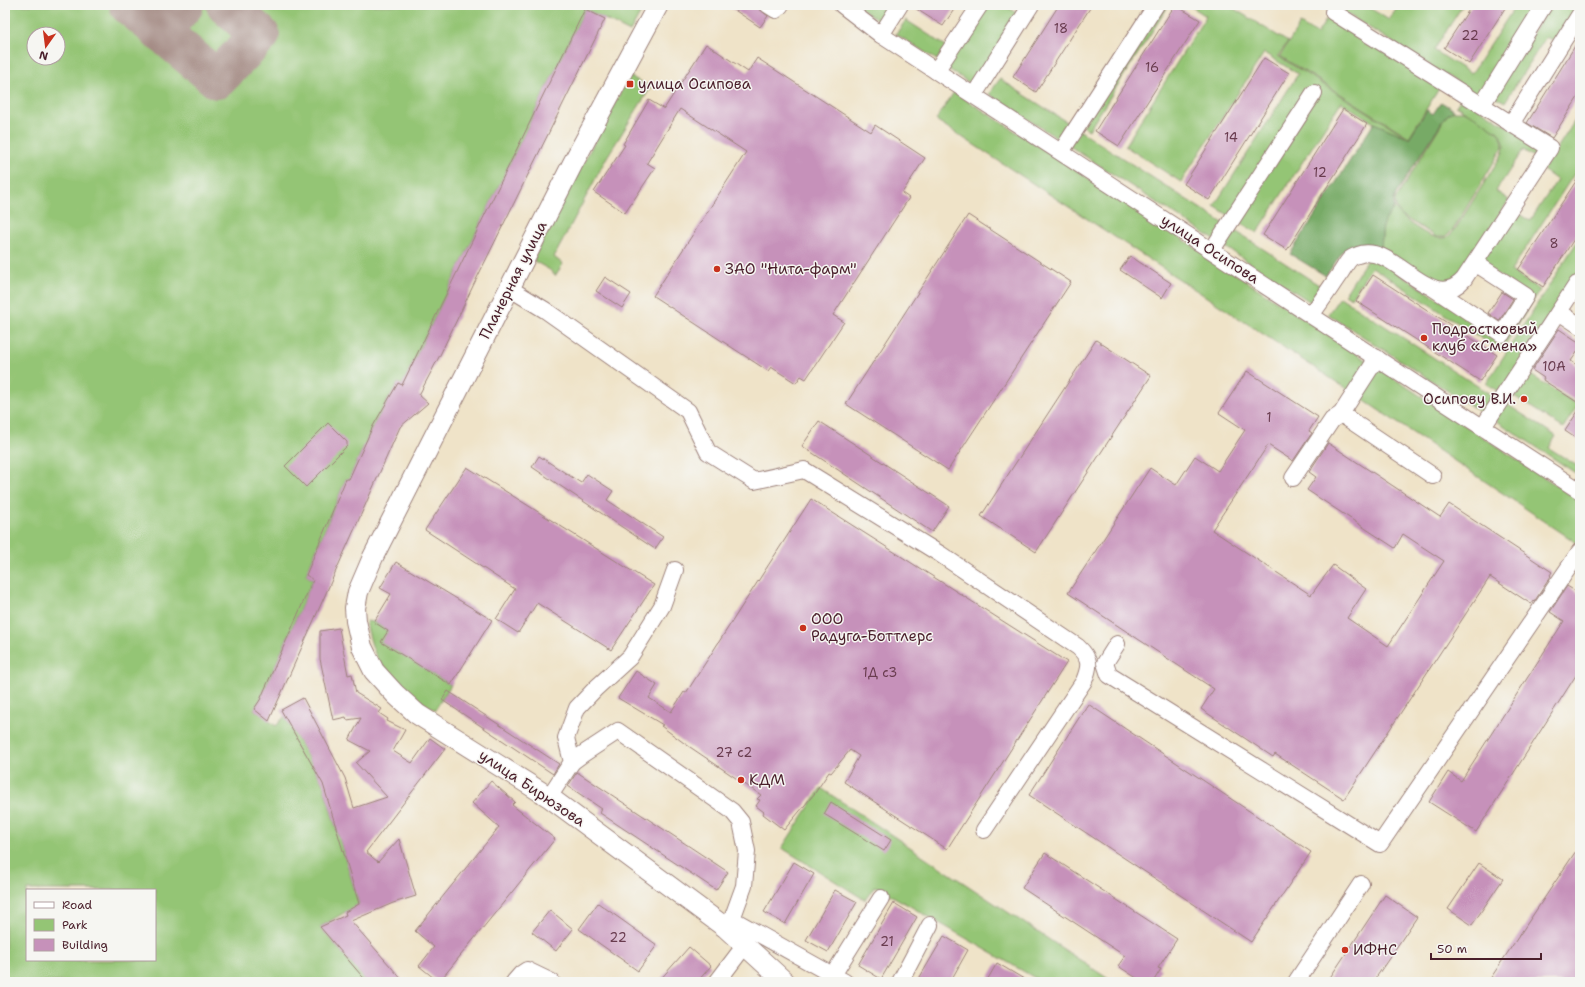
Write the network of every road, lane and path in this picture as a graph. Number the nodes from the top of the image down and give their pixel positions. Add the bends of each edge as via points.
1 (658, 5) edge
2 (768, 5) edge
3 (781, 5) edge
4 (842, 5) edge
5 (900, 5) edge
6 (980, 5) edge
7 (1030, 5) edge
8 (1156, 5) edge
9 (1337, 5) edge
10 (1544, 5) edge
11 (1580, 14) edge
12 (881, 35) junction
13 (936, 72) junction
14 (1314, 93) dead end
15 (974, 95) junction
16 (1482, 105) junction
17 (1511, 124) junction
18 (1061, 152) junction
19 (1212, 250) junction
20 (1475, 263) junction
21 (1577, 284) dead end
22 (1431, 287) junction
23 (509, 288) junction
24 (1559, 312) junction
25 (1312, 316) junction
26 (1580, 326) edge
27 (1377, 358) junction
28 (1341, 414) junction
29 (1483, 427) junction
30 (1433, 476) dead end
31 (1293, 478) dead end
32 (1580, 491) edge
33 (1580, 551) edge
34 (373, 557) joint
35 (675, 570) dead end
36 (1117, 644) dead end
37 (572, 762) junction
38 (549, 797) junction
39 (984, 830) dead end
40 (1361, 884) dead end
41 (882, 898) dead end
42 (729, 923) junction
43 (930, 925) dead end
44 (745, 945) junction
45 (839, 979) edge
46 (514, 982) edge
47 (552, 982) edge
48 (717, 982) edge
49 (785, 982) edge
50 (900, 982) edge
51 (1296, 982) edge

1 - 23 main road, Планерная улица
2 - 3 street via 776,10
4 - 12 street, улица Осипова
5 - 12 street
6 - 13 street
7 - 15 street
8 - 18 street
9 - 16 street via 1333,12
10 - 16 street
11 - 17 street
12 - 13 street, улица Осипова
13 - 15 street, улица Осипова
14 - 19 street
15 - 18 street, улица Осипова
16 - 17 street
17 - 20 street via 1550,148
18 - 19 street, улица Осипова
19 - 25 street, улица Осипова
20 - 22 street via 1459,286 1442,290
20 - 22 street via 1526,296 1502,334
21 - 24 street
22 - 25 street via 1378,255 1365,252 1350,258
23 - 34 main road, Планерная улица
23 - 39 street via 545,310 688,411 708,452 754,481 804,470 940,554 1084,653 1088,662 1084,681
24 - 26 street
24 - 29 street
25 - 27 street, улица Осипова
27 - 28 street
27 - 29 street, улица Осипова
28 - 30 street
28 - 31 street via 1332,420
29 - 32 street, улица Осипова
33 - 36 street via 1380,844 1109,675 1105,663
34 - 38 main road, улица Бирюзова via 363,578 354,608 362,647 374,671 417,714
35 - 37 street via 662,606 630,657 577,708 566,738
37 - 38 street
37 - 42 street via 618,730 732,811 741,822 747,851 744,886
38 - 42 main road, улица Бирюзова
40 - 51 street
41 - 45 street
42 - 44 main road, улица Бирюзова
42 - 45 street
43 - 50 street
44 - 48 street
44 - 49 main road, улица Бирюзова
46 - 47 street via 527,970

